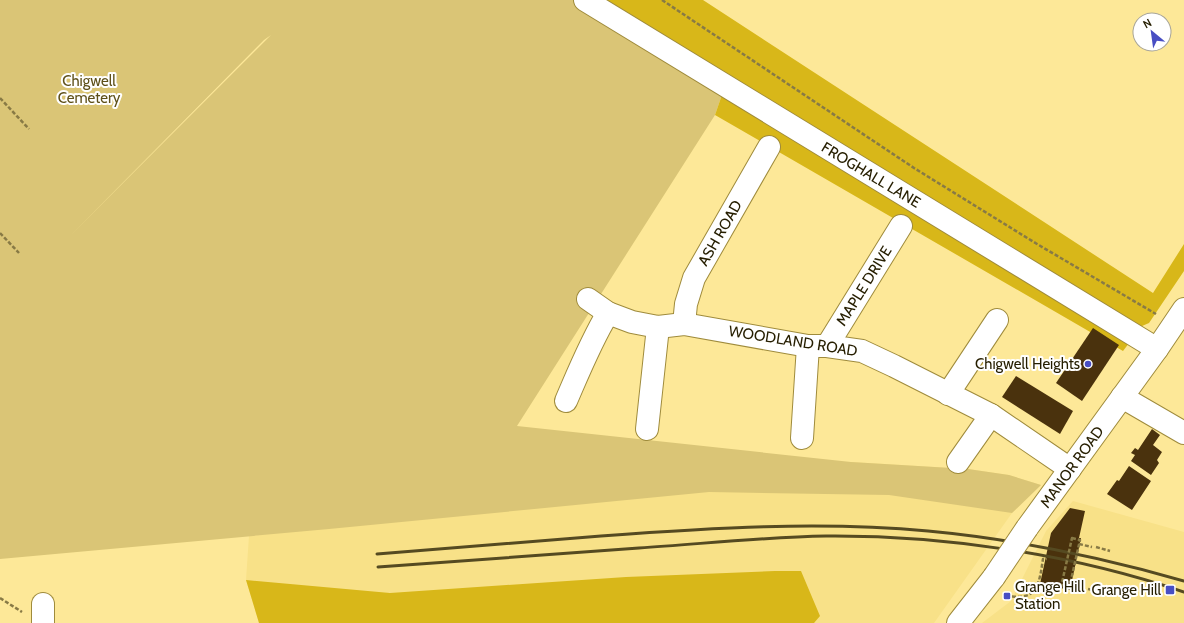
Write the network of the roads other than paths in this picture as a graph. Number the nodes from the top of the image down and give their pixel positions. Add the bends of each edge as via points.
1 (585, 0) edge
2 (769, 147) dead end
3 (901, 226) dead end
4 (588, 299) dead end
5 (608, 313) junction
6 (1179, 316) edge
7 (998, 320) dead end
8 (684, 324) junction
9 (658, 327) junction
10 (818, 346) junction
11 (1157, 349) junction
12 (948, 394) junction
13 (1122, 397) junction
14 (566, 401) dead end
15 (991, 416) junction
16 (647, 429) dead end
17 (1184, 433) edge
18 (802, 438) dead end
19 (958, 462) dead end
20 (1070, 469) junction
21 (958, 623) edge

1 - 11 street, FROGHALL LANE
2 - 8 street, ASH ROAD via 694,278 686,304
3 - 10 street, MAPLE DRIVE
4 - 5 street, WOODLAND ROAD
5 - 9 street, WOODLAND ROAD via 632,322
5 - 14 street via 593,339
6 - 11 street, MANOR ROAD
7 - 12 street
8 - 9 street, WOODLAND ROAD
8 - 10 street, WOODLAND ROAD
9 - 16 street
10 - 12 street, WOODLAND ROAD via 862,351
10 - 18 street
11 - 13 street, MANOR ROAD
12 - 15 street, WOODLAND ROAD
13 - 17 street
13 - 20 street, MANOR ROAD
15 - 19 street
15 - 20 street, WOODLAND ROAD
20 - 21 street, MANOR ROAD, bridge via 994,577

